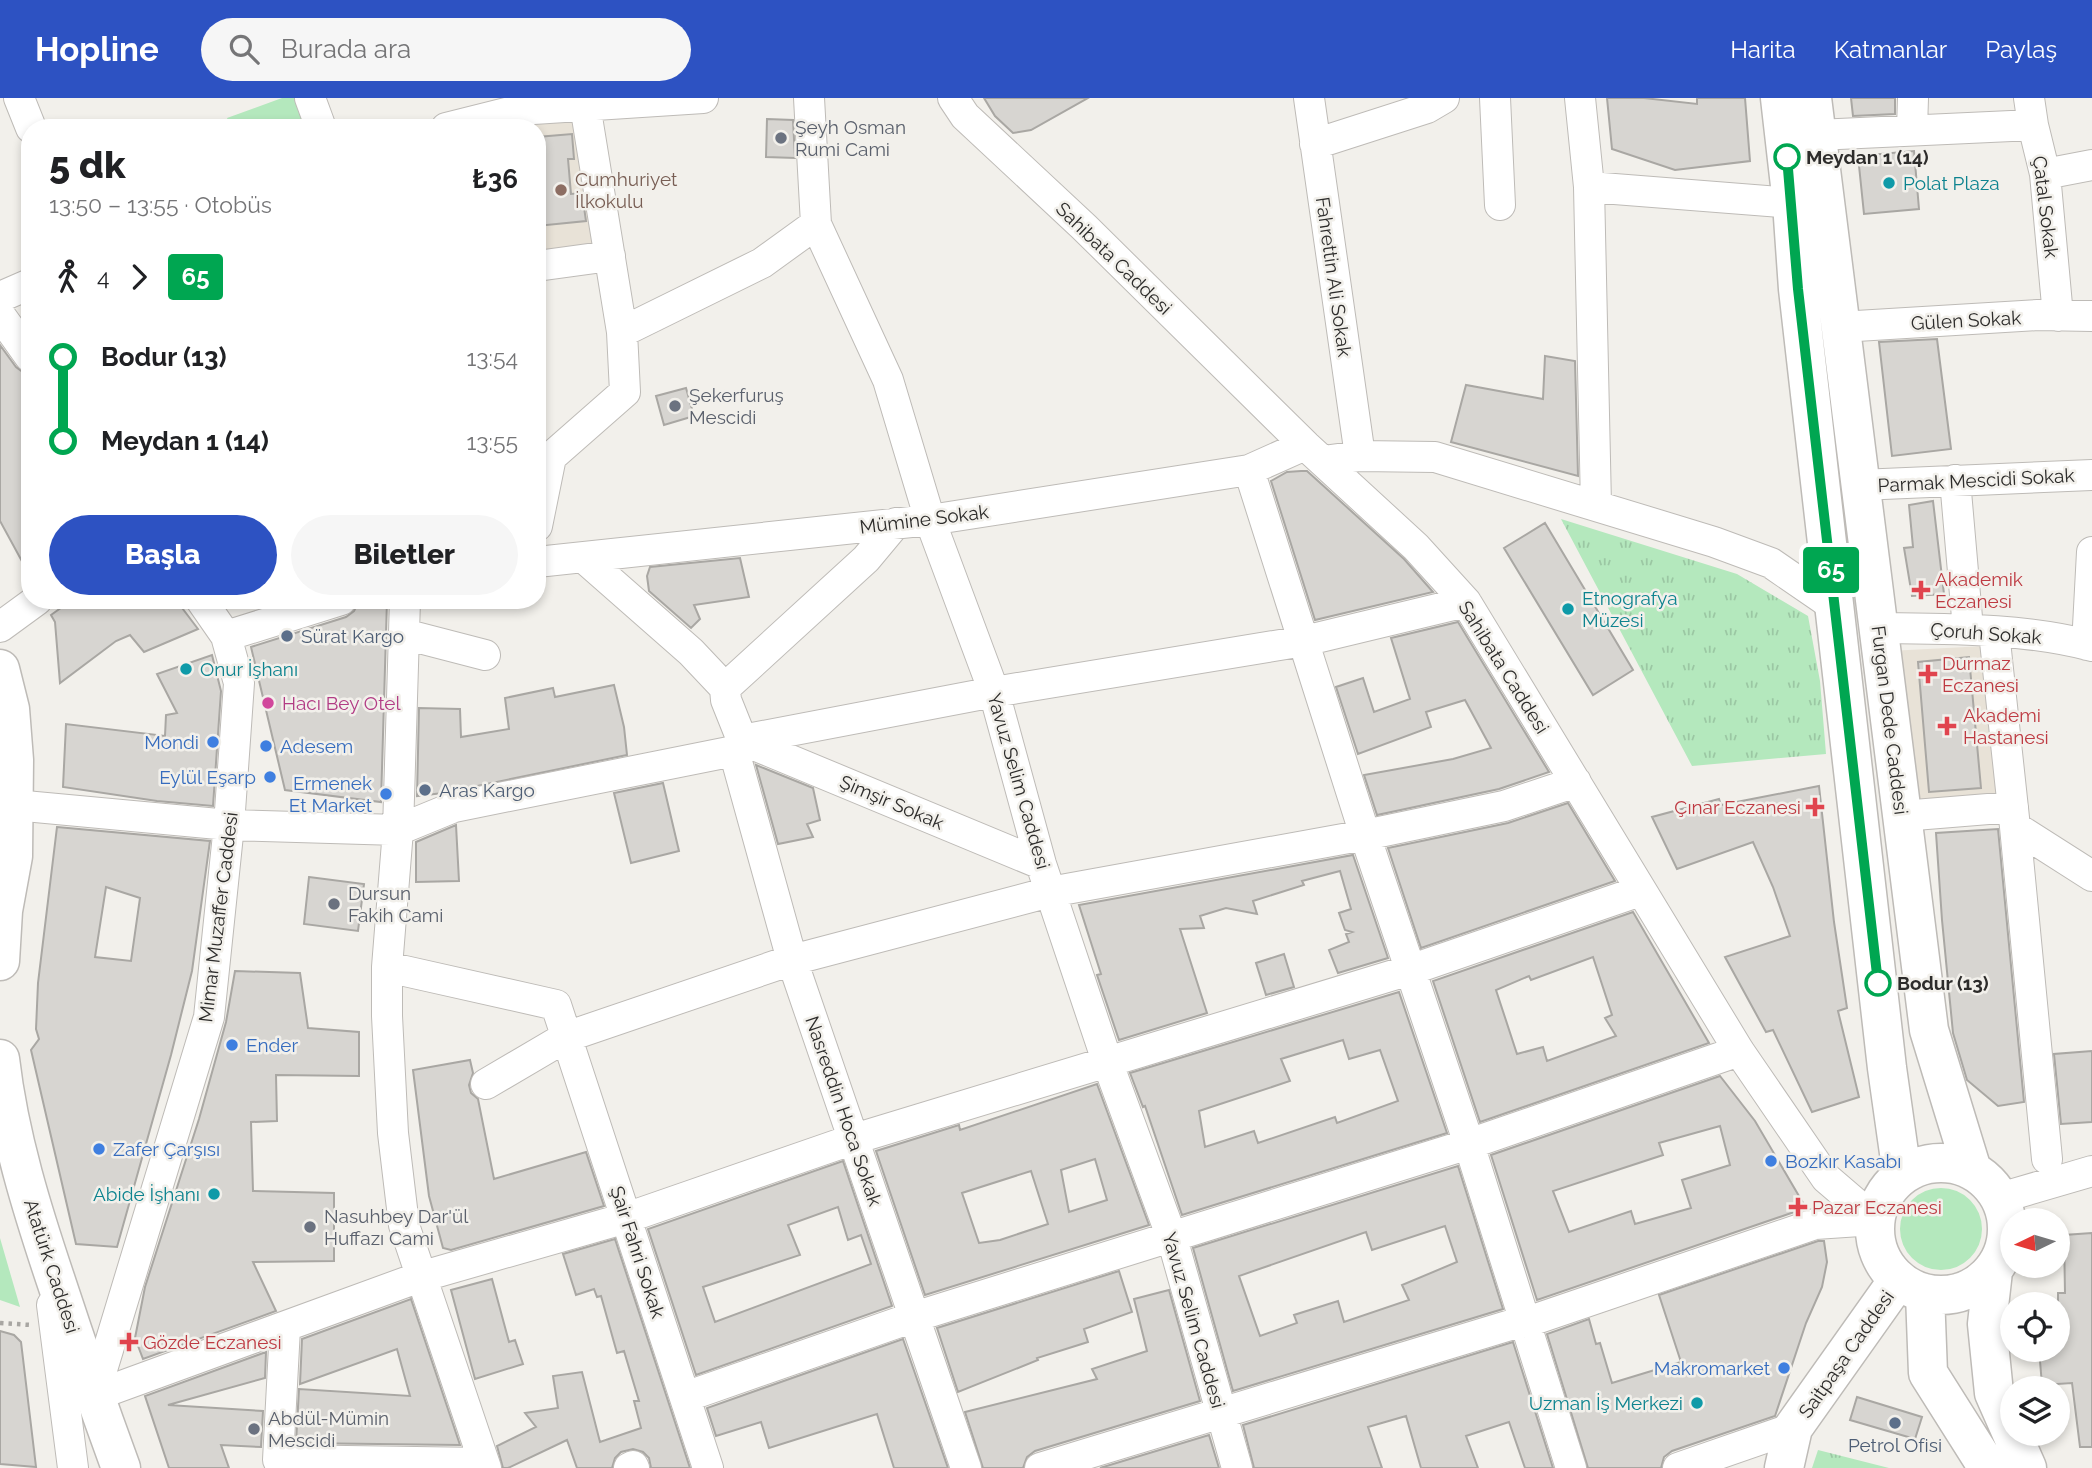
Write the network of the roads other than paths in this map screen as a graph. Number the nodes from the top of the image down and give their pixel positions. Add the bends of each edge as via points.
1 (19, 98) edge
2 (310, 98) edge
3 (703, 98) edge
4 (809, 98) edge
5 (953, 98) edge
6 (1308, 98) edge
7 (1444, 98) edge
8 (1495, 98) edge
9 (1580, 98) edge
10 (1780, 98) edge
11 (1812, 98) edge
12 (1913, 98) edge
13 (552, 103) edge
14 (585, 105) junction
15 (2031, 112) edge
16 (27, 119) edge
17 (318, 119) edge
18 (455, 119) edge
19 (1912, 130) junction
20 (1817, 135) junction
21 (1315, 144) junction
22 (2092, 166) edge
23 (2045, 174) junction
24 (1589, 187) junction
25 (1792, 203) junction
26 (1500, 205) dead end
27 (816, 224) junction
28 (610, 256) junction
29 (546, 266) edge
30 (21, 288) edge
31 (0, 297) edge
32 (0, 315) edge
33 (2058, 316) junction
34 (2092, 316) edge
35 (1840, 327) junction
36 (622, 332) junction
37 (21, 344) edge
38 (546, 451) edge
39 (1314, 453) junction
40 (1360, 456) junction
41 (1248, 470) junction
42 (2092, 475) edge
43 (1955, 480) junction
44 (1860, 485) junction
45 (1596, 505) junction
46 (930, 520) junction
47 (896, 523) junction
48 (2092, 552) edge
49 (584, 558) junction
50 (546, 561) edge
51 (1466, 602) junction
52 (1835, 607) junction
53 (25, 609) edge
54 (207, 609) edge
55 (312, 609) edge
56 (405, 609) edge
57 (0, 627) edge
58 (1879, 628) junction
59 (1981, 630) junction
60 (404, 634) junction
61 (226, 636) junction
62 (1304, 641) junction
63 (2090, 645) edge
64 (485, 655) dead end
65 (0, 669) edge
66 (725, 688) junction
67 (995, 692) junction
68 (738, 746) junction
69 (1576, 782) junction
70 (14, 805) junction
71 (1902, 816) junction
72 (2014, 817) junction
73 (229, 825) junction
74 (398, 830) junction
75 (1365, 835) junction
76 (2092, 876) edge
77 (1046, 878) junction
78 (1640, 891) junction
79 (2, 919) edge
80 (792, 960) junction
81 (0, 961) edge
82 (387, 967) junction
83 (1410, 970) junction
84 (566, 1037) junction
85 (1739, 1051) junction
86 (0, 1059) edge
87 (1107, 1061) junction
88 (486, 1084) dead end
89 (854, 1139) junction
90 (1469, 1144) junction
91 (2047, 1159) dead end
92 (1972, 1170) junction
93 (2092, 1171) edge
94 (1902, 1174) junction
95 (2000, 1198) junction
96 (626, 1218) junction
97 (1875, 1220) junction
98 (39, 1231) junction
99 (1172, 1238) junction
100 (1993, 1271) junction
101 (420, 1277) junction
102 (1912, 1287) junction
103 (914, 1317) junction
104 (1524, 1323) junction
105 (285, 1328) junction
106 (94, 1396) junction
107 (685, 1397) junction
108 (1220, 1414) junction
109 (1793, 1428) junction
110 (485, 1466) edge
111 (73, 1468) edge
112 (121, 1468) edge
113 (629, 1468) edge
114 (634, 1468) edge
115 (708, 1468) edge
116 (966, 1468) edge
117 (1040, 1468) edge
118 (1237, 1468) edge
119 (1572, 1468) edge
120 (1678, 1468) edge
121 (1784, 1468) edge
122 (1988, 1468) edge
123 (2027, 1468) edge

1 - 16 street
2 - 17 street
3 - 14 street
4 - 27 street, Yavuz Selim Caddesi
5 - 39 street, Sahibata Caddesi via 965,116
6 - 21 street, Fahrettin Ali Sokak
7 - 21 street via 1427,108
8 - 26 street
9 - 24 street
10 - 25 main road
11 - 20 main road, Furgan Dede Caddesi
12 - 19 street
13 - 14 street
13 - 18 street
14 - 28 street
15 - 19 street
15 - 23 street, Çatal Sokak
19 - 20 street
20 - 35 main road, Furgan Dede Caddesi
21 - 40 street, Fahrettin Ali Sokak
22 - 23 street
23 - 33 street, Çatal Sokak
24 - 25 street
24 - 45 street
25 - 52 main road
27 - 36 street via 762,263
27 - 46 street, Yavuz Selim Caddesi via 888,380
28 - 29 street
28 - 36 street
30 - 31 street
32 - 37 street
33 - 34 street, Gülen Sokak
33 - 35 street, Gülen Sokak
35 - 44 main road, Furgan Dede Caddesi
36 - 38 street via 625,392
39 - 40 street, Mümine Sokak
39 - 41 street, Mümine Sokak
39 - 51 street, Sahibata Caddesi via 1416,547
40 - 45 street, Mümine Sokak via 1435,457
41 - 46 street, Mümine Sokak
41 - 62 street
42 - 43 street, Parmak Mescidi Sokak
43 - 44 street, Parmak Mescidi Sokak
43 - 59 street
44 - 58 main road, Furgan Dede Caddesi
45 - 52 street, Mümine Sokak via 1771,563
46 - 47 street, Mümine Sokak
46 - 67 street, Yavuz Selim Caddesi
47 - 49 street, Mümine Sokak
47 - 66 street via 866,559
48 - 63 street
49 - 50 street, Mümine Sokak
49 - 66 street
51 - 62 street
51 - 69 street, Sahibata Caddesi
52 - 94 main road
53 - 57 street
54 - 61 street, Mimar Muzaffer Caddesi
55 - 61 street
56 - 60 street
58 - 59 street, Çoruh Sokak
58 - 71 main road, Furgan Dede Caddesi
59 - 63 street, Çoruh Sokak via 2041,634
59 - 72 street
60 - 64 street
60 - 74 street
61 - 73 street, Mimar Muzaffer Caddesi via 239,683
62 - 67 street
62 - 75 street
65 - 70 main road via 10,709
66 - 68 street, Nasreddin Hoca Sokak
67 - 68 street
67 - 77 street, Yavuz Selim Caddesi
68 - 74 street via 454,807
68 - 77 street, Şimşir Sokak
68 - 80 street, Nasreddin Hoca Sokak
69 - 75 street via 1504,806
69 - 78 street, Sahibata Caddesi
70 - 73 street
70 - 79 main road via 13,856
71 - 72 street
71 - 92 main road, Furgan Dede Caddesi via 1929,1030
72 - 76 street
72 - 91 street
73 - 74 street
73 - 106 street, Mimar Muzaffer Caddesi via 209,1017
74 - 82 street
75 - 77 street
75 - 83 street
77 - 80 street
77 - 87 street, Yavuz Selim Caddesi
78 - 83 street
78 - 85 street, Sahibata Caddesi
79 - 81 main road
80 - 84 street
80 - 89 street, Nasreddin Hoca Sokak
82 - 84 street, Şair Fahri Sokak via 556,1004
82 - 101 street via 393,1133 404,1224
83 - 87 street
83 - 90 street
84 - 88 street
84 - 96 street, Şair Fahri Sokak
85 - 90 street
85 - 97 street, Sahibata Caddesi via 1826,1178
86 - 98 main road, Atatürk Caddesi via 4,1095
87 - 89 street
87 - 99 street, Yavuz Selim Caddesi
89 - 96 street
89 - 103 street, Nasreddin Hoca Sokak
90 - 99 street
90 - 104 street
92 - 94 main road via 1933,1162
92 - 95 main road
93 - 95 street
94 - 97 main road via 1889,1186
95 - 100 main road via 2007,1236
96 - 101 street
96 - 107 street, Şair Fahri Sokak
97 - 102 main road via 1878,1253 1887,1268
97 - 104 street via 1815,1224
98 - 106 main road, Atatürk Caddesi
98 - 111 street
99 - 103 street
99 - 108 street, Yavuz Selim Caddesi
100 - 102 main road via 1979,1284 1944,1296
100 - 123 main road via 1987,1324 1994,1393
101 - 105 street
101 - 110 street
102 - 109 main road, Saitpaşa Caddesi
102 - 122 main road via 1928,1373
103 - 107 street
103 - 116 street, Nasreddin Hoca Sokak
104 - 108 street
104 - 119 street
105 - 106 street
105 - 110 street via 278,1460
106 - 112 main road, Atatürk Caddesi
107 - 115 street, Şair Fahri Sokak
108 - 117 street
108 - 118 street, Yavuz Selim Caddesi
109 - 120 street
109 - 121 main road, Saitpaşa Caddesi
113 - 114 street

